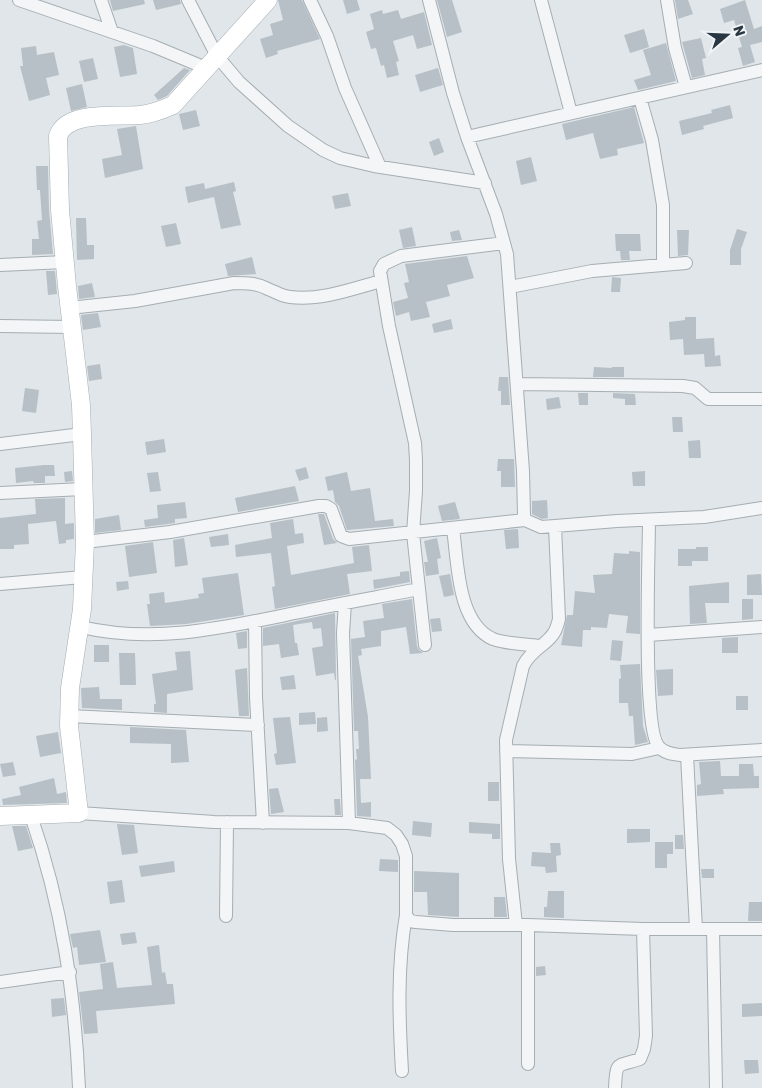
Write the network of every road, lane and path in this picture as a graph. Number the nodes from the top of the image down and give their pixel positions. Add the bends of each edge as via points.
1 (19, 0) edge
2 (101, 0) edge
3 (188, 0) edge
4 (268, 0) edge
5 (310, 0) edge
6 (429, 0) edge
7 (542, 0) edge
8 (667, 0) edge
9 (112, 32) junction
10 (211, 62) junction
11 (762, 70) edge
12 (686, 87) junction
13 (640, 98) junction
14 (571, 113) junction
15 (467, 137) junction
16 (380, 167) junction
17 (485, 183) junction
18 (504, 243) junction
19 (65, 262) junction
20 (686, 263) dead end
21 (662, 264) junction
22 (0, 265) edge
23 (381, 281) junction
24 (510, 287) junction
25 (69, 308) junction
26 (0, 326) edge
27 (72, 327) junction
28 (517, 384) junction
29 (762, 399) edge
30 (82, 434) junction
31 (0, 444) edge
32 (83, 489) junction
33 (0, 493) edge
34 (762, 508) edge
35 (525, 520) junction
36 (649, 520) junction
37 (555, 526) junction
38 (453, 528) junction
39 (413, 533) junction
40 (85, 542) junction
41 (83, 577) junction
42 (0, 584) edge
43 (419, 589) junction
44 (345, 603) junction
45 (255, 621) junction
46 (81, 627) junction
47 (762, 627) edge
48 (648, 634) junction
49 (425, 645) dead end
50 (539, 646) junction
51 (69, 716) junction
52 (258, 725) junction
53 (659, 748) junction
54 (762, 750) edge
55 (506, 751) junction
56 (687, 754) junction
57 (79, 813) junction
58 (0, 816) edge
59 (31, 816) junction
60 (227, 822) junction
61 (263, 823) junction
62 (349, 824) junction
63 (406, 915) junction
64 (226, 916) dead end
65 (522, 925) junction
66 (643, 929) junction
67 (696, 929) junction
68 (713, 929) junction
69 (762, 930) edge
70 (70, 972) junction
71 (0, 982) edge
72 (528, 1064) dead end
73 (402, 1071) dead end
74 (79, 1088) edge
75 (615, 1088) edge
76 (716, 1088) edge

1 - 9 street
2 - 9 street
3 - 10 street
4 - 10 street
5 - 16 street via 327,36 344,88
6 - 15 street
7 - 14 street
8 - 12 street via 672,35
9 - 10 street
10 - 16 street via 288,126 323,150 340,158
10 - 19 street via 173,106 140,115 84,118 60,129 60,210
11 - 12 street
12 - 13 street
13 - 14 street
13 - 21 street via 652,140 663,210
14 - 15 street
15 - 17 street
16 - 17 street
17 - 18 street
18 - 23 street via 401,256 384,264 380,271
18 - 24 street
19 - 22 street
19 - 25 street
20 - 21 street
21 - 24 street via 592,271
23 - 25 street via 329,295 308,297 279,295 248,282 234,283 135,301
23 - 39 street via 415,443
24 - 28 street
25 - 27 street
26 - 27 street
27 - 30 street
28 - 29 street via 683,386 695,388 708,399
28 - 35 street
30 - 31 street
30 - 32 street
32 - 33 street
32 - 40 street
34 - 36 street via 704,517
35 - 37 street via 541,526
35 - 38 street
36 - 37 street
36 - 48 street
37 - 50 street via 559,619 556,630
38 - 39 street
38 - 50 street via 464,601 475,625 496,640
39 - 40 street via 344,538 338,531 331,508 319,506 170,532
39 - 43 street
40 - 41 street
41 - 42 street
41 - 46 street
43 - 44 street
43 - 49 street
44 - 45 street
44 - 62 street via 342,633
45 - 46 street via 197,632 154,634
45 - 52 street
46 - 51 street via 70,688
47 - 48 street
48 - 53 street via 650,716
50 - 55 street via 528,656 524,666 510,720
51 - 52 street
51 - 57 street
52 - 61 street
53 - 55 street via 632,754
53 - 56 street via 668,753
54 - 56 street
55 - 65 street via 509,859
56 - 67 street
57 - 59 street
57 - 60 street
58 - 59 street
59 - 70 street via 54,893
60 - 61 street
60 - 64 street
61 - 62 street
62 - 63 street via 387,828 402,844 406,856
63 - 65 street via 410,921 416,922
63 - 73 street via 398,1006
65 - 66 street
65 - 72 street
66 - 67 street
66 - 75 street via 644,1049 640,1059 617,1067
67 - 68 street
68 - 69 street
68 - 76 street
70 - 71 street
70 - 74 street

